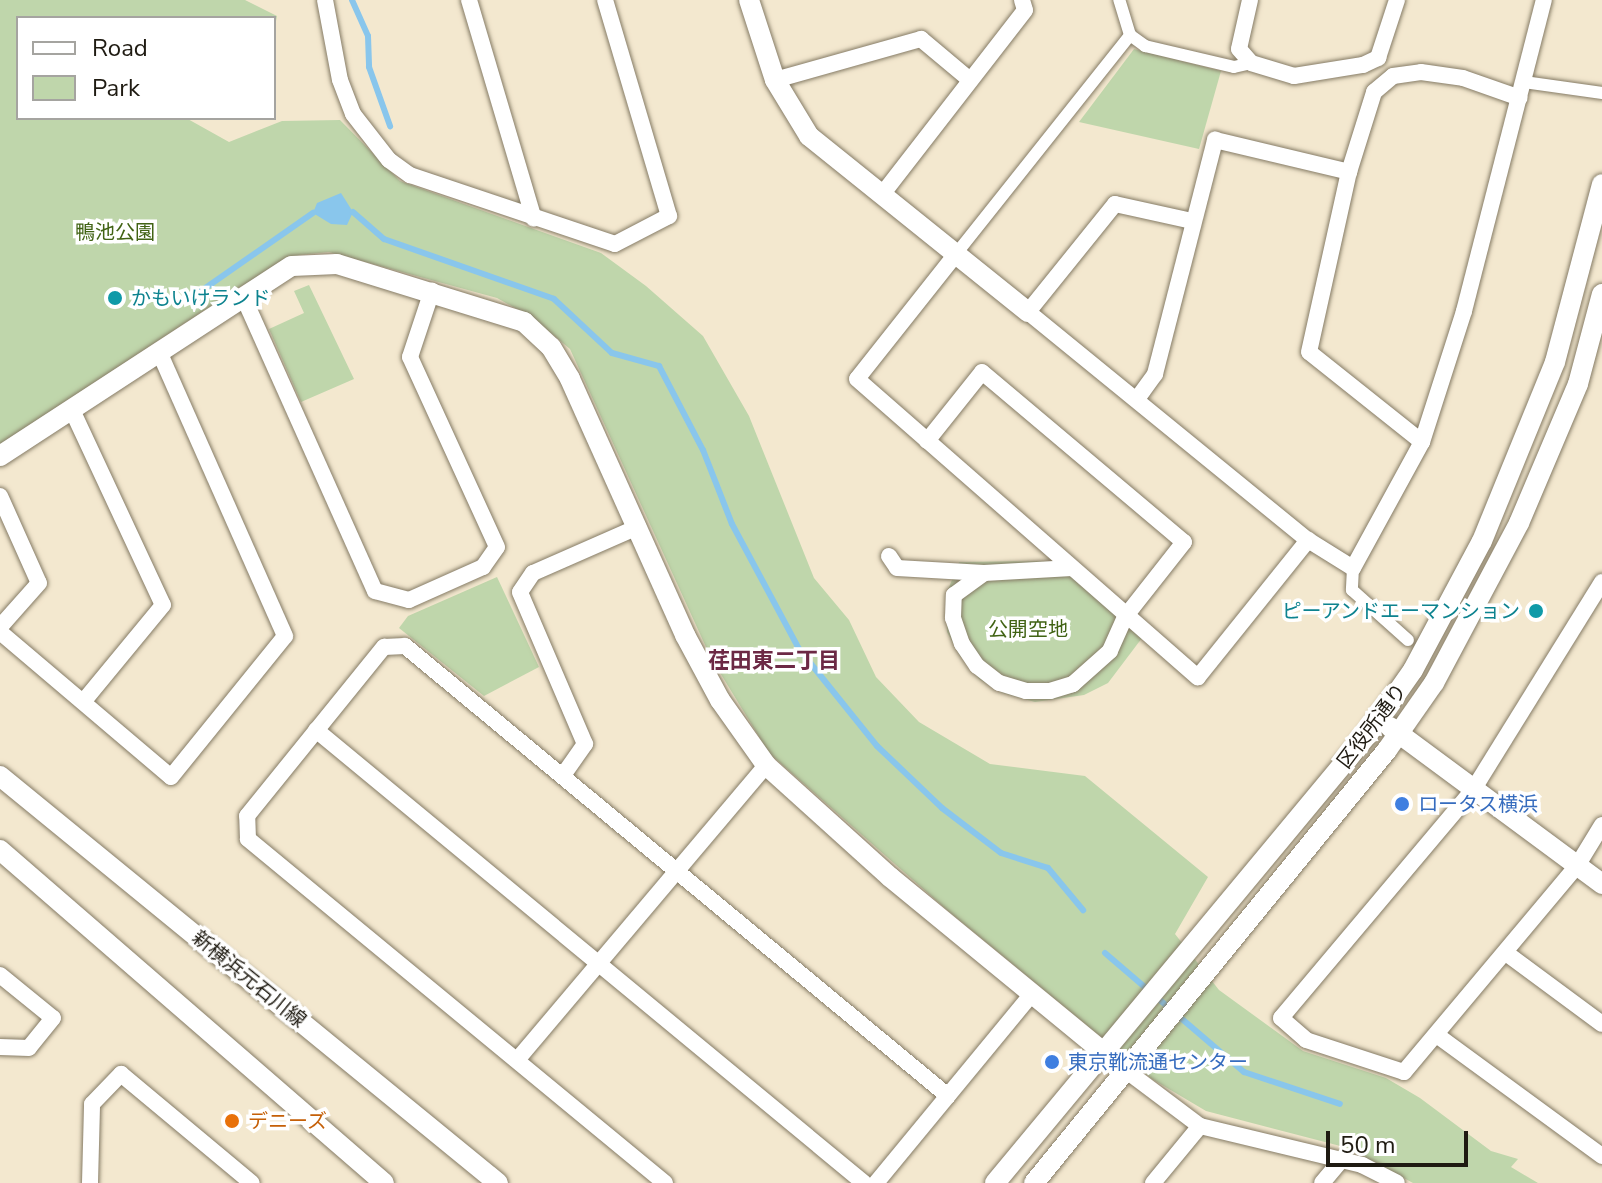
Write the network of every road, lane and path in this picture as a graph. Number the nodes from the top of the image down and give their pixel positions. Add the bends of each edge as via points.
1 (325, 0) edge
2 (469, 0) edge
3 (605, 0) edge
4 (749, 0) edge
5 (1022, 0) edge
6 (1119, 0) edge
7 (1250, 0) edge
8 (1397, 0) edge
9 (1544, 0) edge
10 (1130, 35) junction
11 (1251, 63) junction
12 (775, 80) junction
13 (970, 80) junction
14 (1522, 90) junction
15 (1600, 92) edge
16 (1349, 172) junction
17 (1602, 184) edge
18 (884, 192) junction
19 (534, 219) junction
20 (1192, 221) junction
21 (956, 254) junction
22 (432, 291) junction
23 (1602, 294) edge
24 (243, 296) junction
25 (1028, 312) junction
26 (159, 352) junction
27 (1137, 399) dead end
28 (72, 410) junction
29 (927, 441) junction
30 (1422, 442) junction
31 (0, 456) edge
32 (0, 496) edge
33 (638, 527) junction
34 (1308, 540) junction
35 (889, 556) dead end
36 (1072, 568) junction
37 (1353, 568) junction
38 (984, 573) junction
39 (1602, 582) edge
40 (1125, 617) junction
41 (0, 630) edge
42 (1408, 640) dead end
43 (84, 701) junction
44 (1379, 719) junction
45 (316, 730) junction
46 (1399, 734) junction
47 (766, 765) junction
48 (564, 774) junction
49 (0, 776) edge
50 (1473, 790) junction
51 (1602, 825) edge
52 (0, 850) edge
53 (1577, 866) junction
54 (678, 867) junction
55 (1602, 884) edge
56 (1506, 953) junction
57 (599, 963) junction
58 (0, 975) edge
59 (1032, 994) junction
60 (1602, 1024) edge
61 (1154, 1033) junction
62 (1438, 1036) junction
63 (0, 1047) edge
64 (1105, 1053) junction
65 (517, 1060) junction
66 (1124, 1069) junction
67 (1074, 1090) junction
68 (948, 1096) junction
69 (1200, 1126) junction
70 (1602, 1156) edge
71 (1341, 1160) junction
72 (90, 1183) edge
73 (252, 1183) edge
74 (384, 1183) edge
75 (498, 1183) edge
76 (665, 1183) edge
77 (864, 1183) edge
78 (876, 1183) edge
79 (995, 1183) edge
80 (1034, 1183) edge
81 (1153, 1183) edge
82 (1322, 1183) edge
83 (1397, 1183) edge

1 - 19 street via 340,80 366,137 410,175
2 - 19 street
3 - 19 street via 669,216 615,244
4 - 12 street
5 - 13 street via 1025,10
6 - 10 street
7 - 11 street via 1239,49
8 - 11 street via 1385,46 1363,65 1294,76
9 - 14 street
10 - 11 street via 1145,46 1234,67
10 - 21 street
12 - 13 street via 921,39
12 - 18 street via 809,136
13 - 18 street
14 - 15 street
14 - 16 street via 1421,72 1393,76 1374,92
14 - 30 street via 1464,311
16 - 20 street via 1215,140
16 - 30 street via 1309,352
17 - 44 street, 区役所通り via 1555,362 1482,541 1413,670
18 - 21 street
20 - 25 street via 1115,204
20 - 27 street via 1155,374
21 - 25 street
21 - 29 street via 857,379
22 - 24 street via 321,261 292,266
22 - 24 street via 410,357 497,547 483,567 409,600 375,591
22 - 33 street via 524,322 551,347
23 - 46 street, 区役所通り via 1578,384 1519,523 1461,636
24 - 26 street
25 - 34 street
26 - 28 street
26 - 43 street via 285,636 171,777
28 - 31 street
28 - 43 street via 163,605
29 - 36 street
29 - 40 street via 982,372 1184,542
30 - 37 street
32 - 41 street via 39,583
33 - 47 street via 706,674
33 - 48 street via 533,573 520,592 585,744
34 - 37 street
34 - 40 street via 1198,677
35 - 38 street via 897,568
36 - 38 street
36 - 40 street
37 - 42 street via 1352,590
38 - 40 street via 954,595 953,618 977,666 999,683 1026,691 1073,684 1110,651
39 - 50 street
41 - 43 street
44 - 46 street
44 - 64 street, 区役所通り
45 - 48 street via 384,647 405,646
45 - 57 street
45 - 65 street via 247,816 248,839
46 - 50 street
46 - 61 street, 区役所通り
47 - 54 street
47 - 59 street
48 - 54 street
49 - 75 street, 新横浜元石川線
50 - 53 street
50 - 62 street via 1281,1018 1306,1040 1404,1072
51 - 53 street
52 - 74 street
53 - 55 street
53 - 56 street
54 - 57 street
54 - 68 street
56 - 60 street
56 - 62 street
57 - 65 street
57 - 77 street
58 - 63 street via 53,1018 29,1048
59 - 64 street
59 - 68 street
61 - 64 street via 1139,1038 1120,1057
61 - 66 street, 区役所通り
62 - 70 street
64 - 66 street
64 - 67 street, 区役所通り
65 - 76 street
66 - 67 street via 1101,1073 1085,1089
66 - 69 street
66 - 80 street, 区役所通り
67 - 79 street, 区役所通り
68 - 78 street
69 - 71 street
69 - 81 street
71 - 82 street
71 - 83 street
72 - 73 street via 92,1104 121,1074

